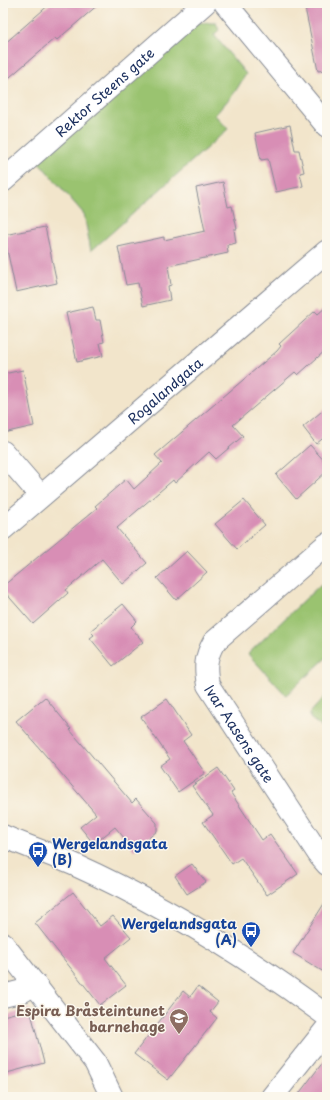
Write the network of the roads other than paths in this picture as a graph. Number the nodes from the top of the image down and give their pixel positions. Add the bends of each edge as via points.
1 (205, 3) edge
2 (225, 3) edge
3 (327, 126) edge
4 (3, 181) edge
5 (327, 251) edge
6 (3, 452) edge
7 (42, 496) junction
8 (3, 529) edge
9 (327, 544) edge
10 (3, 836) edge
11 (327, 864) edge
12 (3, 944) edge
13 (35, 984) junction
14 (3, 996) edge
15 (327, 1016) edge
16 (327, 1028) edge
17 (112, 1097) edge
18 (272, 1097) edge

1 - 4 street, Rektor Steens gate
2 - 3 street
5 - 7 street, Rogalandgata
6 - 7 street
7 - 8 street, Rogalandgata
9 - 11 street, Ivar Aasens gate via 214,642 208,654 205,670 208,685
10 - 15 street via 72,863 180,919 238,952
12 - 13 street
13 - 14 street via 23,991
13 - 17 street via 95,1062
16 - 18 street

